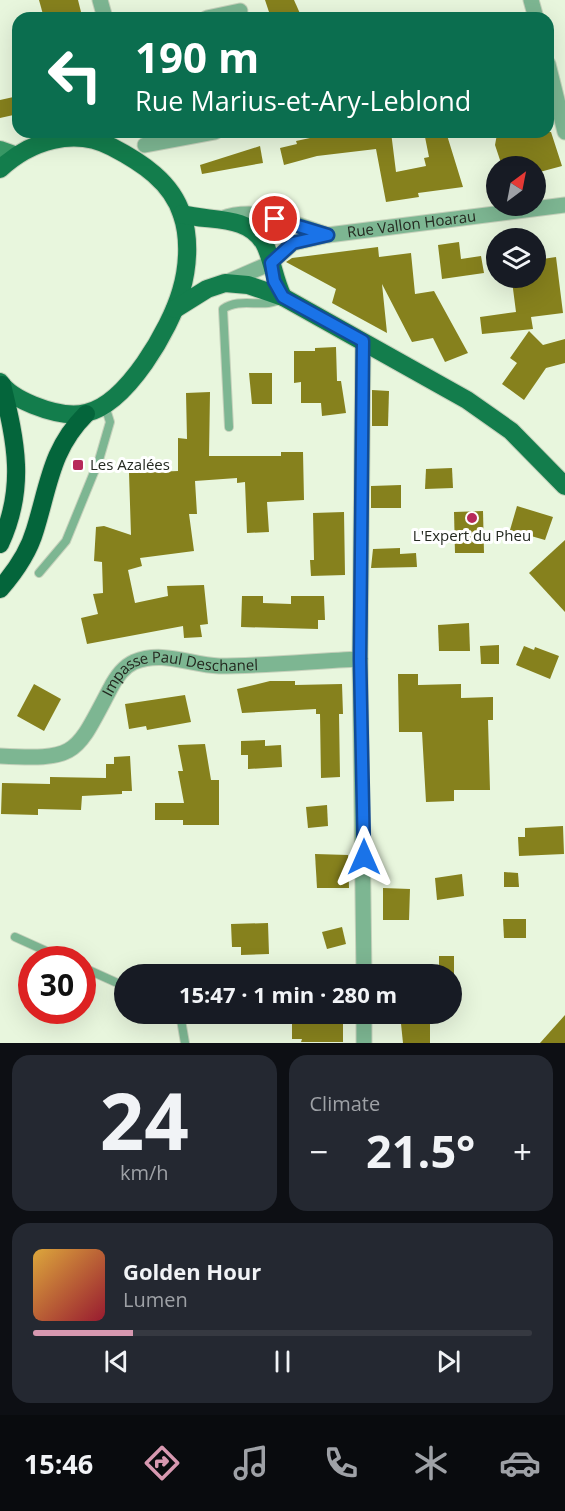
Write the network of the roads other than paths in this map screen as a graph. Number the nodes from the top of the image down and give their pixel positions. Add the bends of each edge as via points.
1 (240, 11) dead end
2 (235, 12) edge
3 (554, 100) edge
4 (565, 132) edge
5 (68, 138) edge
6 (79, 138) edge
7 (180, 138) edge
8 (140, 145) edge
9 (7, 153) edge
10 (0, 169) edge
11 (565, 205) edge
12 (182, 214) junction
13 (221, 219) junction
14 (328, 235) junction
15 (271, 263) junction
16 (225, 284) junction
17 (283, 297) junction
18 (175, 309) junction
19 (363, 341) junction
20 (1, 383) edge
21 (105, 406) junction
22 (86, 414) junction
23 (229, 427) dead end
24 (565, 486) edge
25 (0, 544) edge
26 (39, 573) dead end
27 (0, 589) edge
28 (360, 659) junction
29 (0, 756) edge
30 (15, 938) dead end
31 (34, 946) edge
32 (364, 964) edge
33 (96, 973) edge
34 (114, 981) edge
35 (182, 1024) edge
36 (364, 1024) edge
37 (185, 1043) edge
38 (364, 1043) edge

1 - 2 street
3 - 4 street
5 - 9 main road
6 - 8 main road
7 - 8 street
8 - 12 main road via 154,174
9 - 10 main road
11 - 14 street, Rue Vallon Hoarau
12 - 13 main road
12 - 18 main road via 186,262
13 - 14 street, Rue Vallon Hoarau via 238,212 258,213
13 - 15 main road via 249,228 264,243
14 - 15 street, Rue Vallon Hoarau via 293,243
15 - 16 street, Rue Vallon Hoarau
15 - 17 main road via 274,281
16 - 17 main road via 248,285
16 - 18 main road via 207,289
17 - 19 main road
17 - 23 lane via 274,303 251,302 223,309
18 - 21 main road via 132,380
19 - 24 main road via 502,424
19 - 28 street
20 - 22 main road via 18,398 36,406
20 - 25 highway via 17,460 15,505
21 - 22 main road
21 - 26 lane via 110,422 99,460 66,541
22 - 27 highway via 65,437 53,462 34,532
28 - 29 street, Impasse Paul Deschanel via 217,666 162,656 144,659 131,663 118,675 92,725 74,747 45,758
28 - 32 street
30 - 31 lane
33 - 34 lane
35 - 37 lane
36 - 38 street

